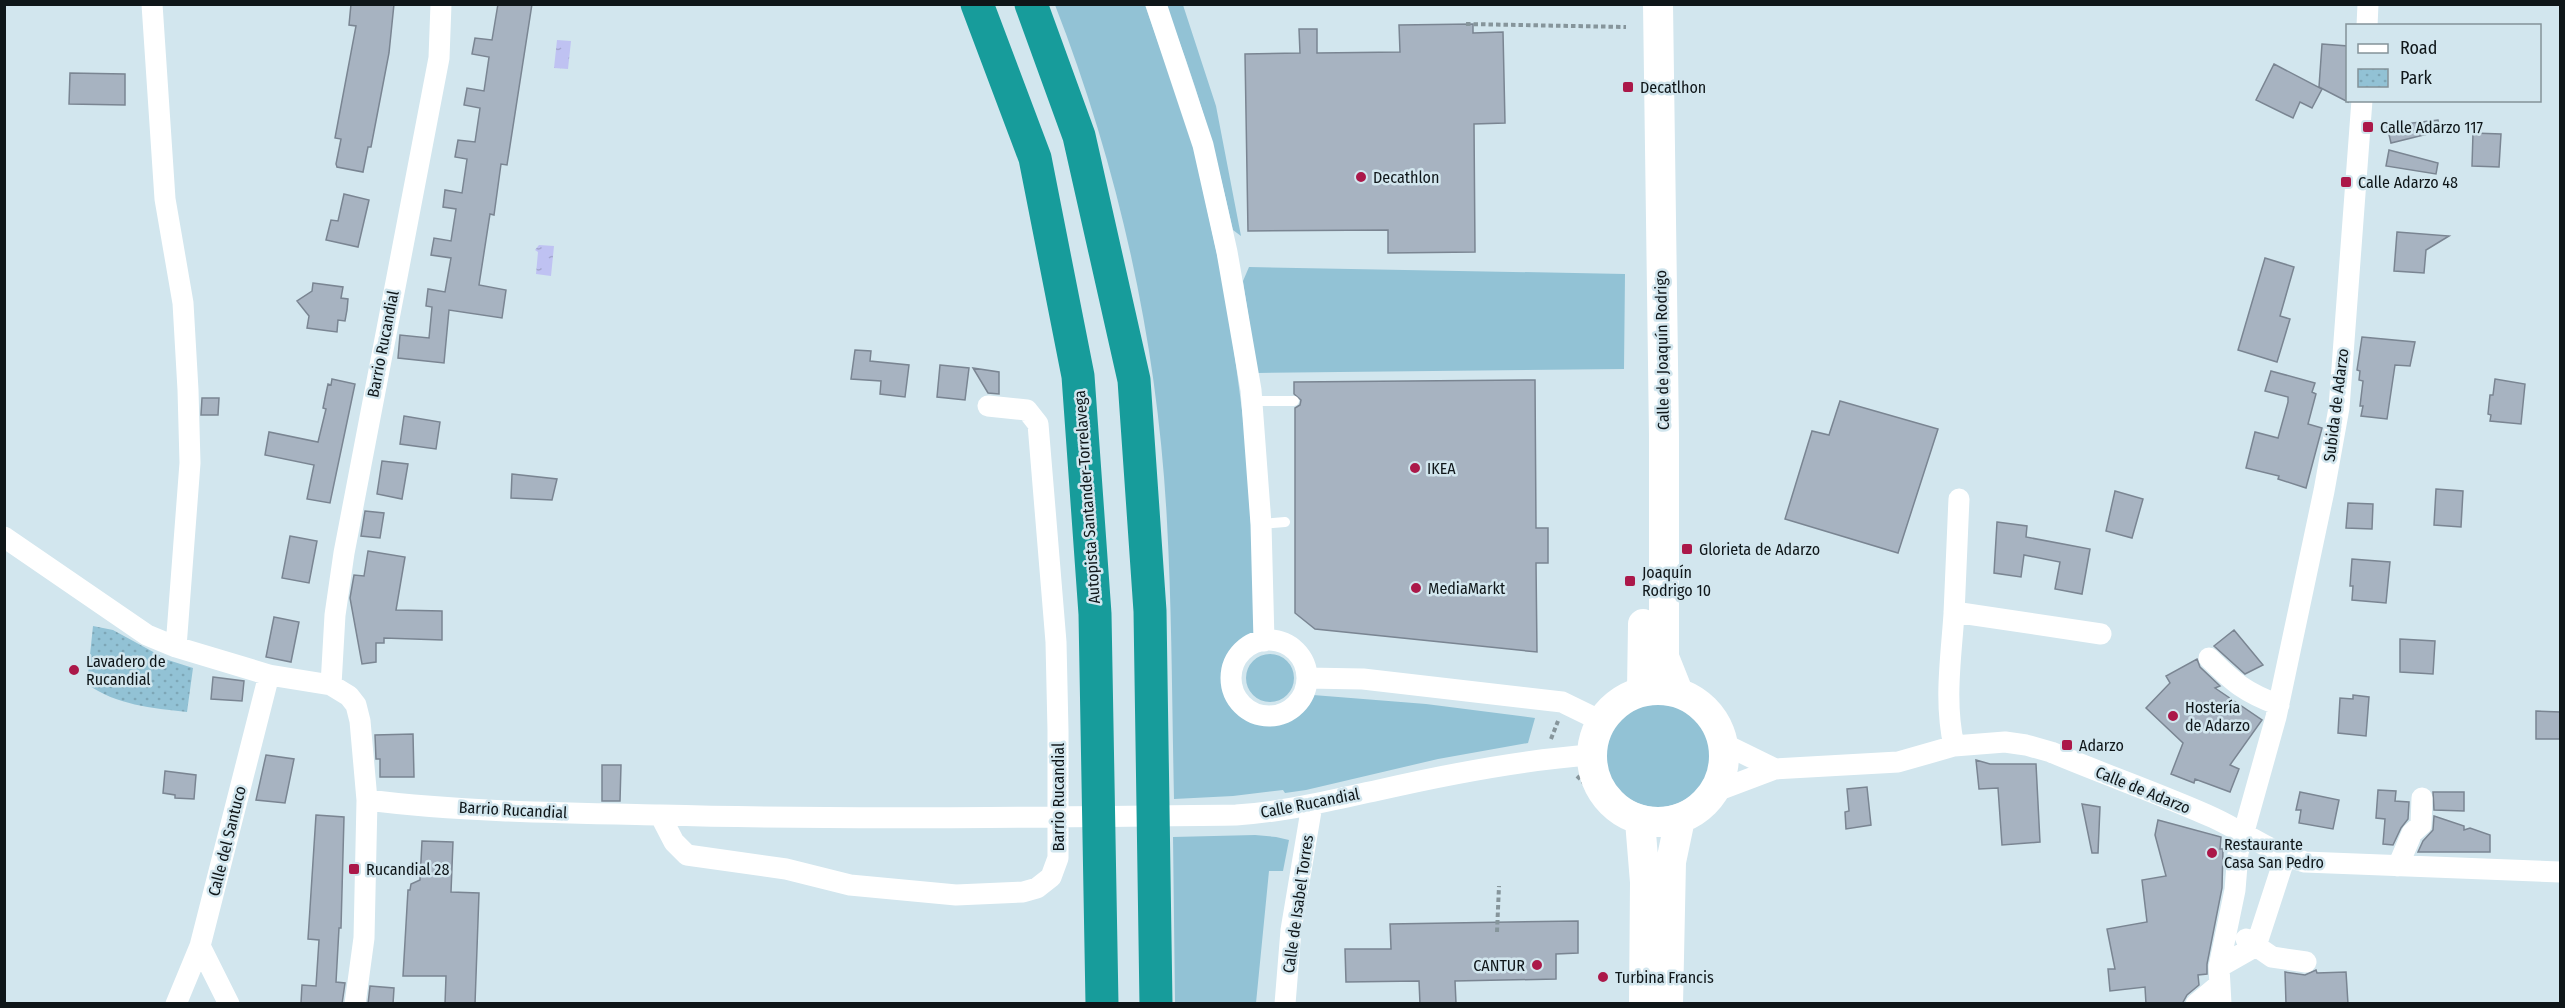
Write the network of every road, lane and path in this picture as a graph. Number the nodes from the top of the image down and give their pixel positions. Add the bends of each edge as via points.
1 (152, 4) edge
2 (441, 4) edge
3 (977, 4) edge
4 (1031, 4) edge
5 (1156, 4) edge
6 (1658, 4) edge
7 (2368, 4) edge
8 (1633, 16) edge
9 (1466, 24) dead end
10 (2367, 24) edge
11 (2361, 102) edge
12 (1252, 401) junction
13 (1294, 401) dead end
14 (988, 406) dead end
15 (1959, 499) dead end
16 (1285, 522) dead end
17 (1261, 524) junction
18 (4, 537) edge
19 (1954, 612) junction
20 (2101, 634) dead end
21 (1264, 641) junction
22 (176, 647) junction
23 (2209, 658) dead end
24 (269, 675) junction
25 (1307, 678) junction
26 (331, 685) junction
27 (1642, 690) junction
28 (1678, 692) junction
29 (1560, 702) junction
30 (2279, 705) junction
31 (1601, 721) junction
32 (1724, 744) junction
33 (1954, 746) junction
34 (1591, 755) junction
35 (1552, 758) junction
36 (1775, 769) junction
37 (1714, 792) junction
38 (2422, 798) dead end
39 (367, 800) junction
40 (1312, 805) junction
41 (660, 815) junction
42 (1025, 817) joint
43 (1680, 819) junction
44 (1640, 821) junction
45 (2245, 833) junction
46 (2285, 857) junction
47 (2398, 866) junction
48 (2560, 872) edge
49 (1499, 886) dead end
50 (2228, 927) junction
51 (1497, 932) dead end
52 (200, 946) junction
53 (2256, 946) junction
54 (2306, 962) dead end
55 (2220, 985) edge
56 (176, 1004) edge
57 (230, 1004) edge
58 (355, 1004) edge
59 (1102, 1004) edge
60 (1155, 1004) edge
61 (1285, 1004) edge
62 (1644, 1004) edge
63 (1668, 1004) edge
64 (2196, 1004) edge

1 - 22 street via 165,199 183,303 188,390 190,463
2 - 26 street, Barrio Rucandial via 439,58 344,553
3 - 59 highway, Autopista Santander-Torrelavega via 1035,158 1078,376 1095,614
4 - 60 highway via 1079,136 1134,380 1150,611
5 - 12 street via 1203,144 1227,252
6 - 28 main road, Calle de Joaquín Rodrigo via 1664,657
7 - 10 street
8 - 9 path
8 - 27 main road, Calle de Joaquín Rodrigo via 1645,456
11 - 30 street, Subida de Adarzo via 2339,408
12 - 13 lane
12 - 17 street
14 - 41 street, Barrio Rucandial via 1027,410 1038,424 1056,642 1058,858 1051,878 1023,892 956,895 850,885 786,869 687,855 674,842
15 - 19 street
16 - 17 lane
17 - 21 street
18 - 22 street via 137,628
19 - 20 street
19 - 33 street via 1947,690
21 - 25 street via 1289,646 1305,666
21 - 25 street via 1246,649 1234,665 1232,685 1241,704 1258,714 1278,715 1302,698
22 - 24 street
23 - 30 street via 2236,685
24 - 26 street
24 - 52 street, Calle del Santuco
25 - 29 street via 1374,680
26 - 39 street via 342,689 356,705
27 - 28 main road
27 - 31 main road via 1618,703
28 - 32 main road via 1711,715
29 - 31 street
29 - 35 path via 1550,744
30 - 45 street, Subida de Adarzo
31 - 34 main road
32 - 36 street, Calle de Adarzo
32 - 37 main road via 1724,765
33 - 36 street, Calle de Adarzo via 1898,762
33 - 45 street, Calle de Adarzo via 2005,742 2043,750
34 - 35 street, Calle Rucandial
34 - 44 main road via 1594,774 1605,796 1615,807
35 - 40 street, Calle Rucandial via 1444,776
36 - 37 street, Calle de Adarzo
37 - 43 main road via 1698,809
38 - 47 street via 2421,825 2412,833
39 - 41 street, Barrio Rucandial via 402,805
39 - 58 street via 364,938
40 - 42 street, Calle Rucandial via 1236,815
40 - 61 street, Calle de Isabel Torres via 1291,930
41 - 42 street, Barrio Rucandial via 790,819
43 - 44 main road
43 - 63 main road via 1671,862
44 - 62 main road via 1645,882
45 - 46 street, Calle de Adarzo
45 - 50 street, Subida de Adarzo via 2238,853
46 - 47 street, Calle de Adarzo
46 - 53 street
47 - 48 street, Calle de Adarzo
49 - 51 path
50 - 53 street
50 - 55 street, Subida de Adarzo
52 - 56 street, Calle del Santuco
52 - 57 street
53 - 54 street via 2272,957
53 - 55 street
55 - 64 street

